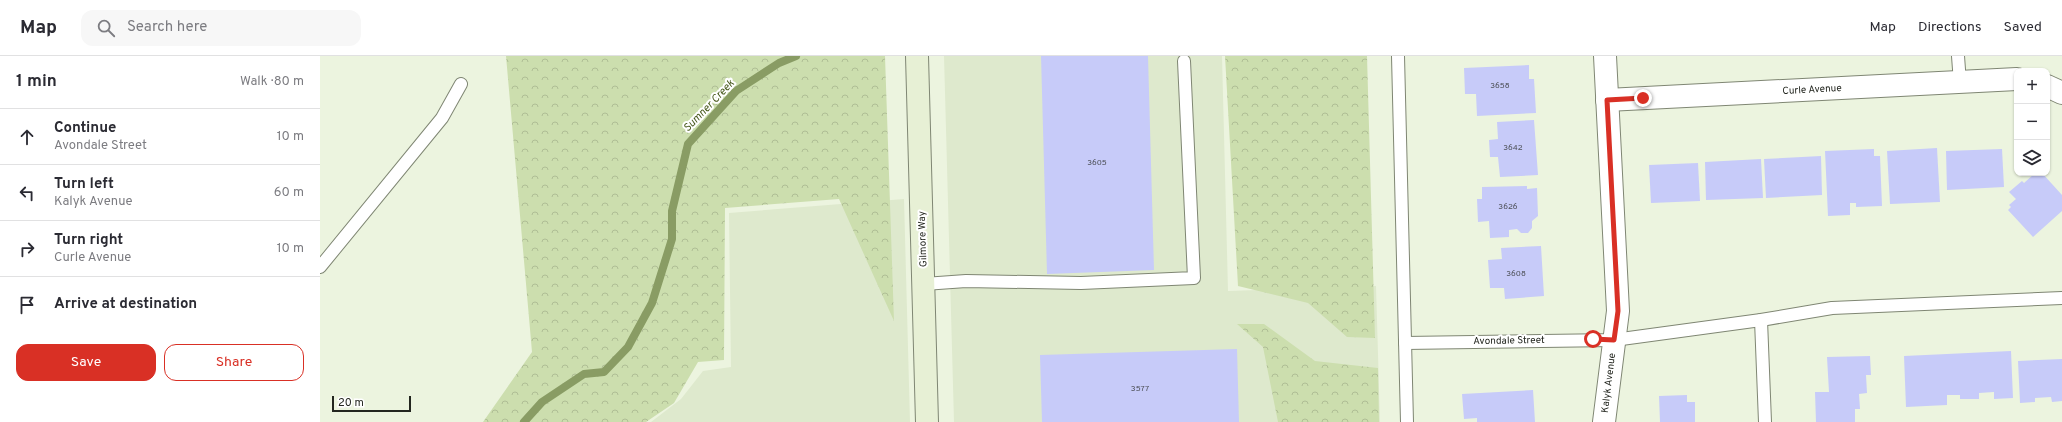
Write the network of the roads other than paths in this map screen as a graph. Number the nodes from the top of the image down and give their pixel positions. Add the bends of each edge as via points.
1 (918, 56) edge
2 (1398, 56) edge
3 (1605, 56) edge
4 (1958, 56) edge
5 (1184, 61) dead end
6 (2014, 79) edge
7 (1960, 83) junction
8 (461, 84) dead end
9 (2050, 87) edge
10 (2062, 93) edge
11 (1607, 100) junction
12 (320, 267) edge
13 (924, 284) junction
14 (2062, 298) edge
15 (1761, 320) junction
16 (1614, 340) junction
17 (1405, 343) junction
18 (928, 422) edge
19 (1407, 422) edge
20 (1604, 422) edge
21 (1765, 422) edge

1 - 13 street, Gilmore Way
2 - 17 lane
3 - 11 street, Kalyk Avenue
4 - 7 lane
5 - 13 lane via 1194,278 1081,283 966,281
6 - 7 street, Curle Avenue
7 - 11 street, Curle Avenue
8 - 12 lane via 442,118
9 - 10 street
11 - 16 street, Kalyk Avenue via 1618,311
13 - 18 street, Gilmore Way
14 - 15 lane, Avondale Street via 1832,308
15 - 16 lane, Avondale Street
15 - 21 lane
16 - 17 lane, Avondale Street
16 - 20 street, Kalyk Avenue
17 - 19 lane

